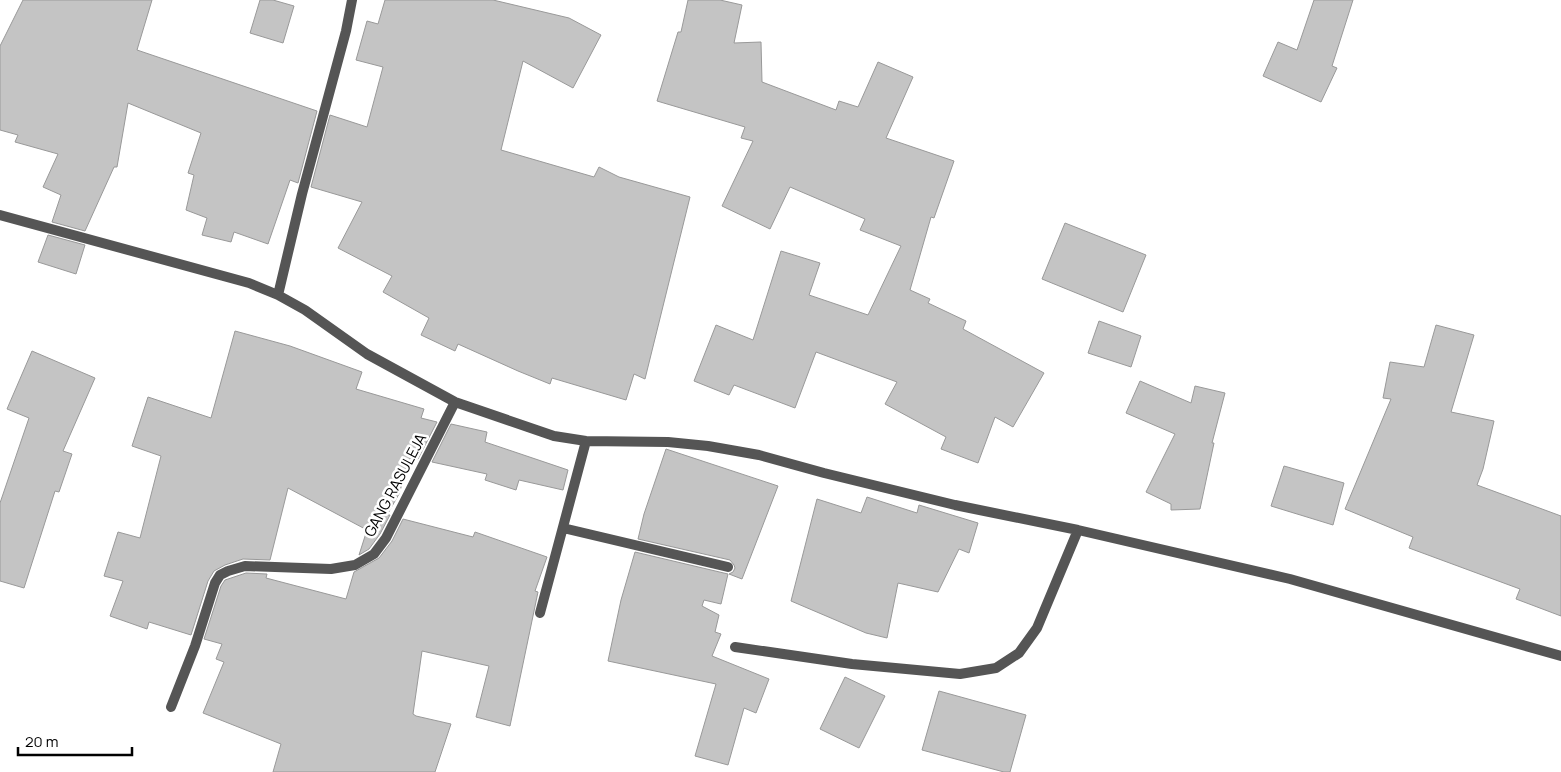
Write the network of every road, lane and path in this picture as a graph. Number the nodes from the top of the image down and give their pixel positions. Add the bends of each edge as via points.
1 (352, 0) edge
2 (0, 216) edge
3 (278, 295) junction
4 (455, 402) junction
5 (586, 441) junction
6 (563, 528) junction
7 (1078, 530) junction
8 (728, 568) dead end
9 (540, 613) dead end
10 (735, 647) dead end
11 (1561, 656) edge
12 (171, 708) dead end

1 - 3 street
2 - 3 street via 249,283
3 - 4 street via 367,354
4 - 5 street via 554,436
4 - 12 street, GANG RASULEJA via 386,538 374,554 355,565 332,570 245,566 220,575
5 - 6 street
5 - 7 street via 668,442 717,447 955,505
6 - 8 street
6 - 9 street
7 - 10 street via 1037,628 1019,653 996,668 960,674 852,664
7 - 11 street via 1290,579

